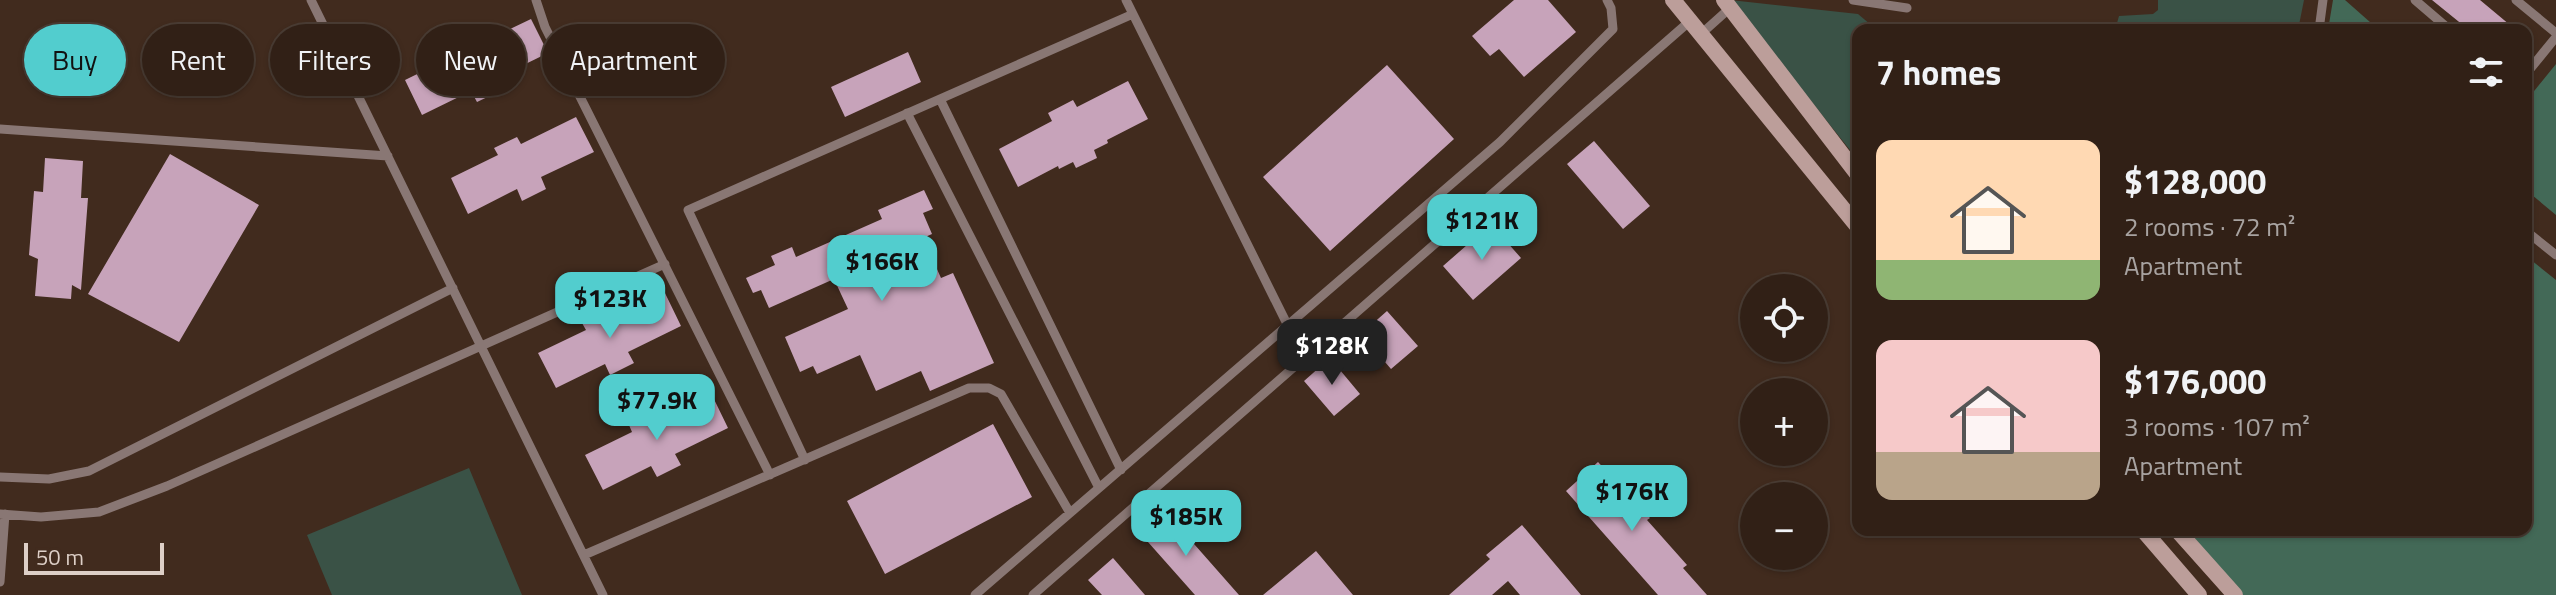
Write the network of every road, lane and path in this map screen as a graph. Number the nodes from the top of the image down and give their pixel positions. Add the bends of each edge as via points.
1 (311, 0) edge
2 (536, 0) edge
3 (1126, 0) edge
4 (1607, 0) edge
5 (1853, 0) edge
6 (2323, 0) edge
7 (2415, 0) edge
8 (2516, 0) edge
9 (1679, 2) edge
10 (1727, 4) edge
11 (1907, 8) dead end
12 (1133, 14) junction
13 (2320, 24) edge
14 (2443, 24) edge
15 (1696, 28) junction
16 (2556, 35) edge
17 (2532, 66) edge
18 (940, 99) junction
19 (907, 113) junction
20 (0, 129) edge
21 (388, 156) junction
22 (1852, 167) edge
23 (1852, 220) edge
24 (2532, 236) edge
25 (2556, 255) edge
26 (665, 264) junction
27 (453, 288) junction
28 (1290, 328) junction
29 (482, 346) junction
30 (805, 460) junction
31 (1121, 470) junction
32 (770, 475) junction
33 (0, 477) edge
34 (1099, 488) junction
35 (1070, 513) junction
36 (3, 514) edge
37 (2148, 536) edge
38 (2183, 536) edge
39 (584, 555) junction
40 (0, 582) edge
41 (603, 595) edge
42 (975, 595) edge
43 (1033, 595) edge
44 (2199, 595) edge
45 (2235, 595) edge

1 - 21 lane
2 - 26 lane
3 - 12 lane
4 - 28 lane via 1613,29 1500,142
5 - 11 lane
6 - 13 lane
7 - 14 lane
8 - 16 lane
9 - 15 street
10 - 15 lane
10 - 22 street
12 - 18 lane
12 - 28 lane
15 - 23 street
15 - 43 lane
16 - 17 lane
18 - 19 lane
18 - 31 lane
19 - 30 lane via 688,210
19 - 34 lane
20 - 21 lane
21 - 27 lane
24 - 25 lane
26 - 29 lane
26 - 32 lane
27 - 29 lane
27 - 33 lane via 89,471 49,479
28 - 31 lane
29 - 36 lane via 99,512
29 - 39 lane
30 - 32 lane
30 - 35 lane via 969,388 989,388 1001,394
31 - 34 lane
32 - 39 lane
34 - 35 lane
35 - 42 lane
36 - 40 lane
37 - 44 street
38 - 45 street
39 - 41 lane

